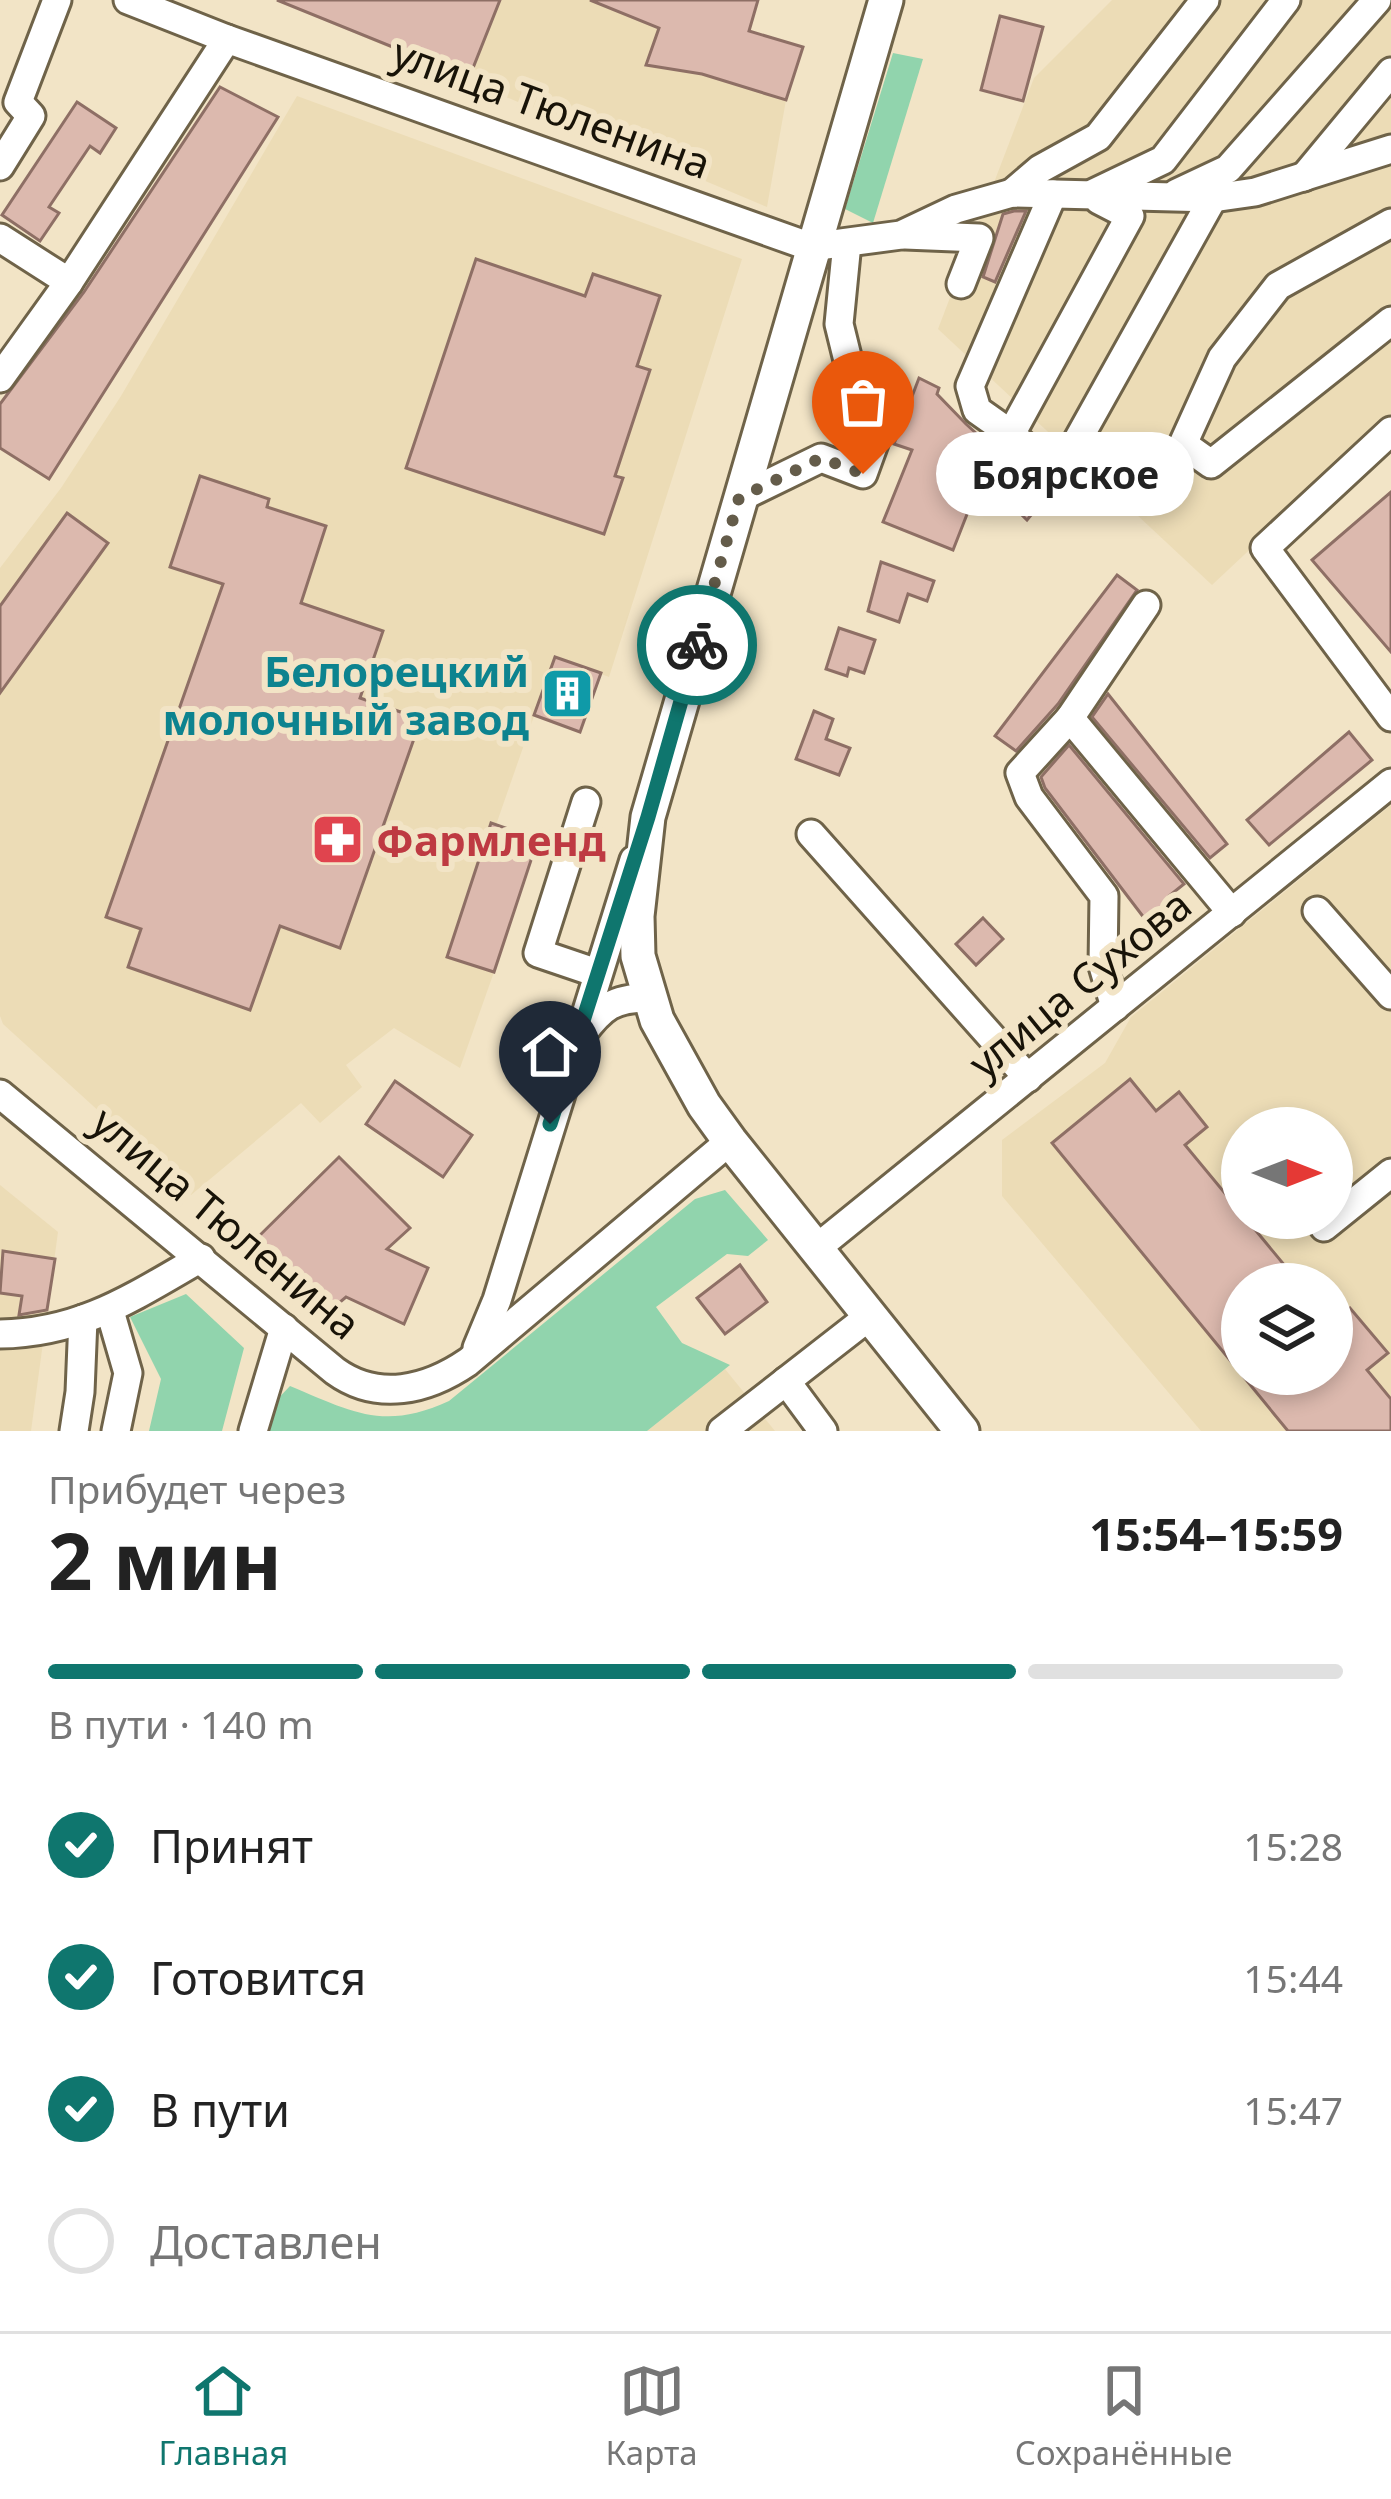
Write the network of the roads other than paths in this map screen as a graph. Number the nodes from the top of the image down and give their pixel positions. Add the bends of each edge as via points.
1 (57, 0) edge
2 (128, 0) edge
3 (886, 0) edge
4 (1205, 0) edge
5 (1286, 0) edge
6 (1377, 0) edge
7 (227, 39) junction
8 (1391, 71) edge
9 (1391, 149) edge
10 (0, 166) edge
11 (1304, 177) junction
12 (1012, 193) junction
13 (1053, 194) junction
14 (1090, 195) junction
15 (1168, 197) junction
16 (1213, 198) junction
17 (1391, 223) edge
18 (901, 235) junction
19 (0, 238) edge
20 (847, 242) junction
21 (811, 247) junction
22 (68, 282) junction
23 (961, 284) dead end
24 (1391, 321) edge
25 (0, 378) edge
26 (1391, 431) edge
27 (1011, 434) junction
28 (739, 498) junction
29 (1146, 605) dead end
30 (1391, 717) edge
31 (1070, 718) junction
32 (1391, 783) edge
33 (586, 802) dead end
34 (648, 817) junction
35 (811, 834) dead end
36 (1317, 911) dead end
37 (1232, 913) junction
38 (597, 973) junction
39 (1391, 995) edge
40 (647, 998) junction
41 (1114, 1007) junction
42 (574, 1045) junction
43 (1028, 1078) junction
44 (0, 1094) edge
45 (730, 1141) junction
46 (1391, 1173) edge
47 (1353, 1204) edge
48 (818, 1247) junction
49 (201, 1258) junction
50 (97, 1315) junction
51 (871, 1315) junction
52 (284, 1328) junction
53 (0, 1334) edge
54 (472, 1358) junction
55 (786, 1382) junction
56 (74, 1431) edge
57 (116, 1431) edge
58 (253, 1431) edge
59 (722, 1431) edge
60 (824, 1431) edge
61 (962, 1431) edge

1 - 10 street via 18,101 31,116
2 - 7 street, улица Тюленина
3 - 21 main road
4 - 12 street via 1098,137
5 - 14 street via 1162,160
6 - 15 street via 1228,170
7 - 21 street, улица Тюленина
7 - 22 street
8 - 11 street
9 - 11 street
11 - 16 street
12 - 13 street
12 - 18 street
13 - 14 street
13 - 27 street via 970,386 977,410
14 - 15 street
14 - 27 street via 1130,216
15 - 16 street
16 - 27 street via 1066,461 1040,460
17 - 24 street via 1278,286 1222,358 1183,444 1211,464
18 - 20 street
18 - 23 street via 979,238
19 - 22 street
20 - 21 street
20 - 28 street via 839,324 856,393 888,405 863,474 821,458
21 - 28 main road
22 - 25 street
26 - 30 street via 1265,548
28 - 34 main road
29 - 31 street
31 - 37 street
31 - 41 street via 1020,773 1021,783 1104,896 1103,966
32 - 37 street, улица Сухова
33 - 38 street via 538,953
34 - 38 street
34 - 40 main road via 637,916
35 - 43 street
36 - 39 street
37 - 41 street, улица Сухова
38 - 42 street
40 - 42 street via 614,1001
40 - 45 main road
41 - 43 street, улица Сухова
42 - 54 street
43 - 48 street, улица Сухова
44 - 49 street, улица Тюленина
45 - 48 main road
45 - 54 street, улица Тюленина
46 - 47 street
48 - 51 main road
49 - 50 street
49 - 52 street, улица Тюленина
50 - 53 street
50 - 56 street
50 - 57 street via 128,1373
51 - 55 street
51 - 61 main road
52 - 54 street, улица Тюленина via 346,1379 377,1388 421,1387
52 - 58 street
55 - 59 street
55 - 60 street

